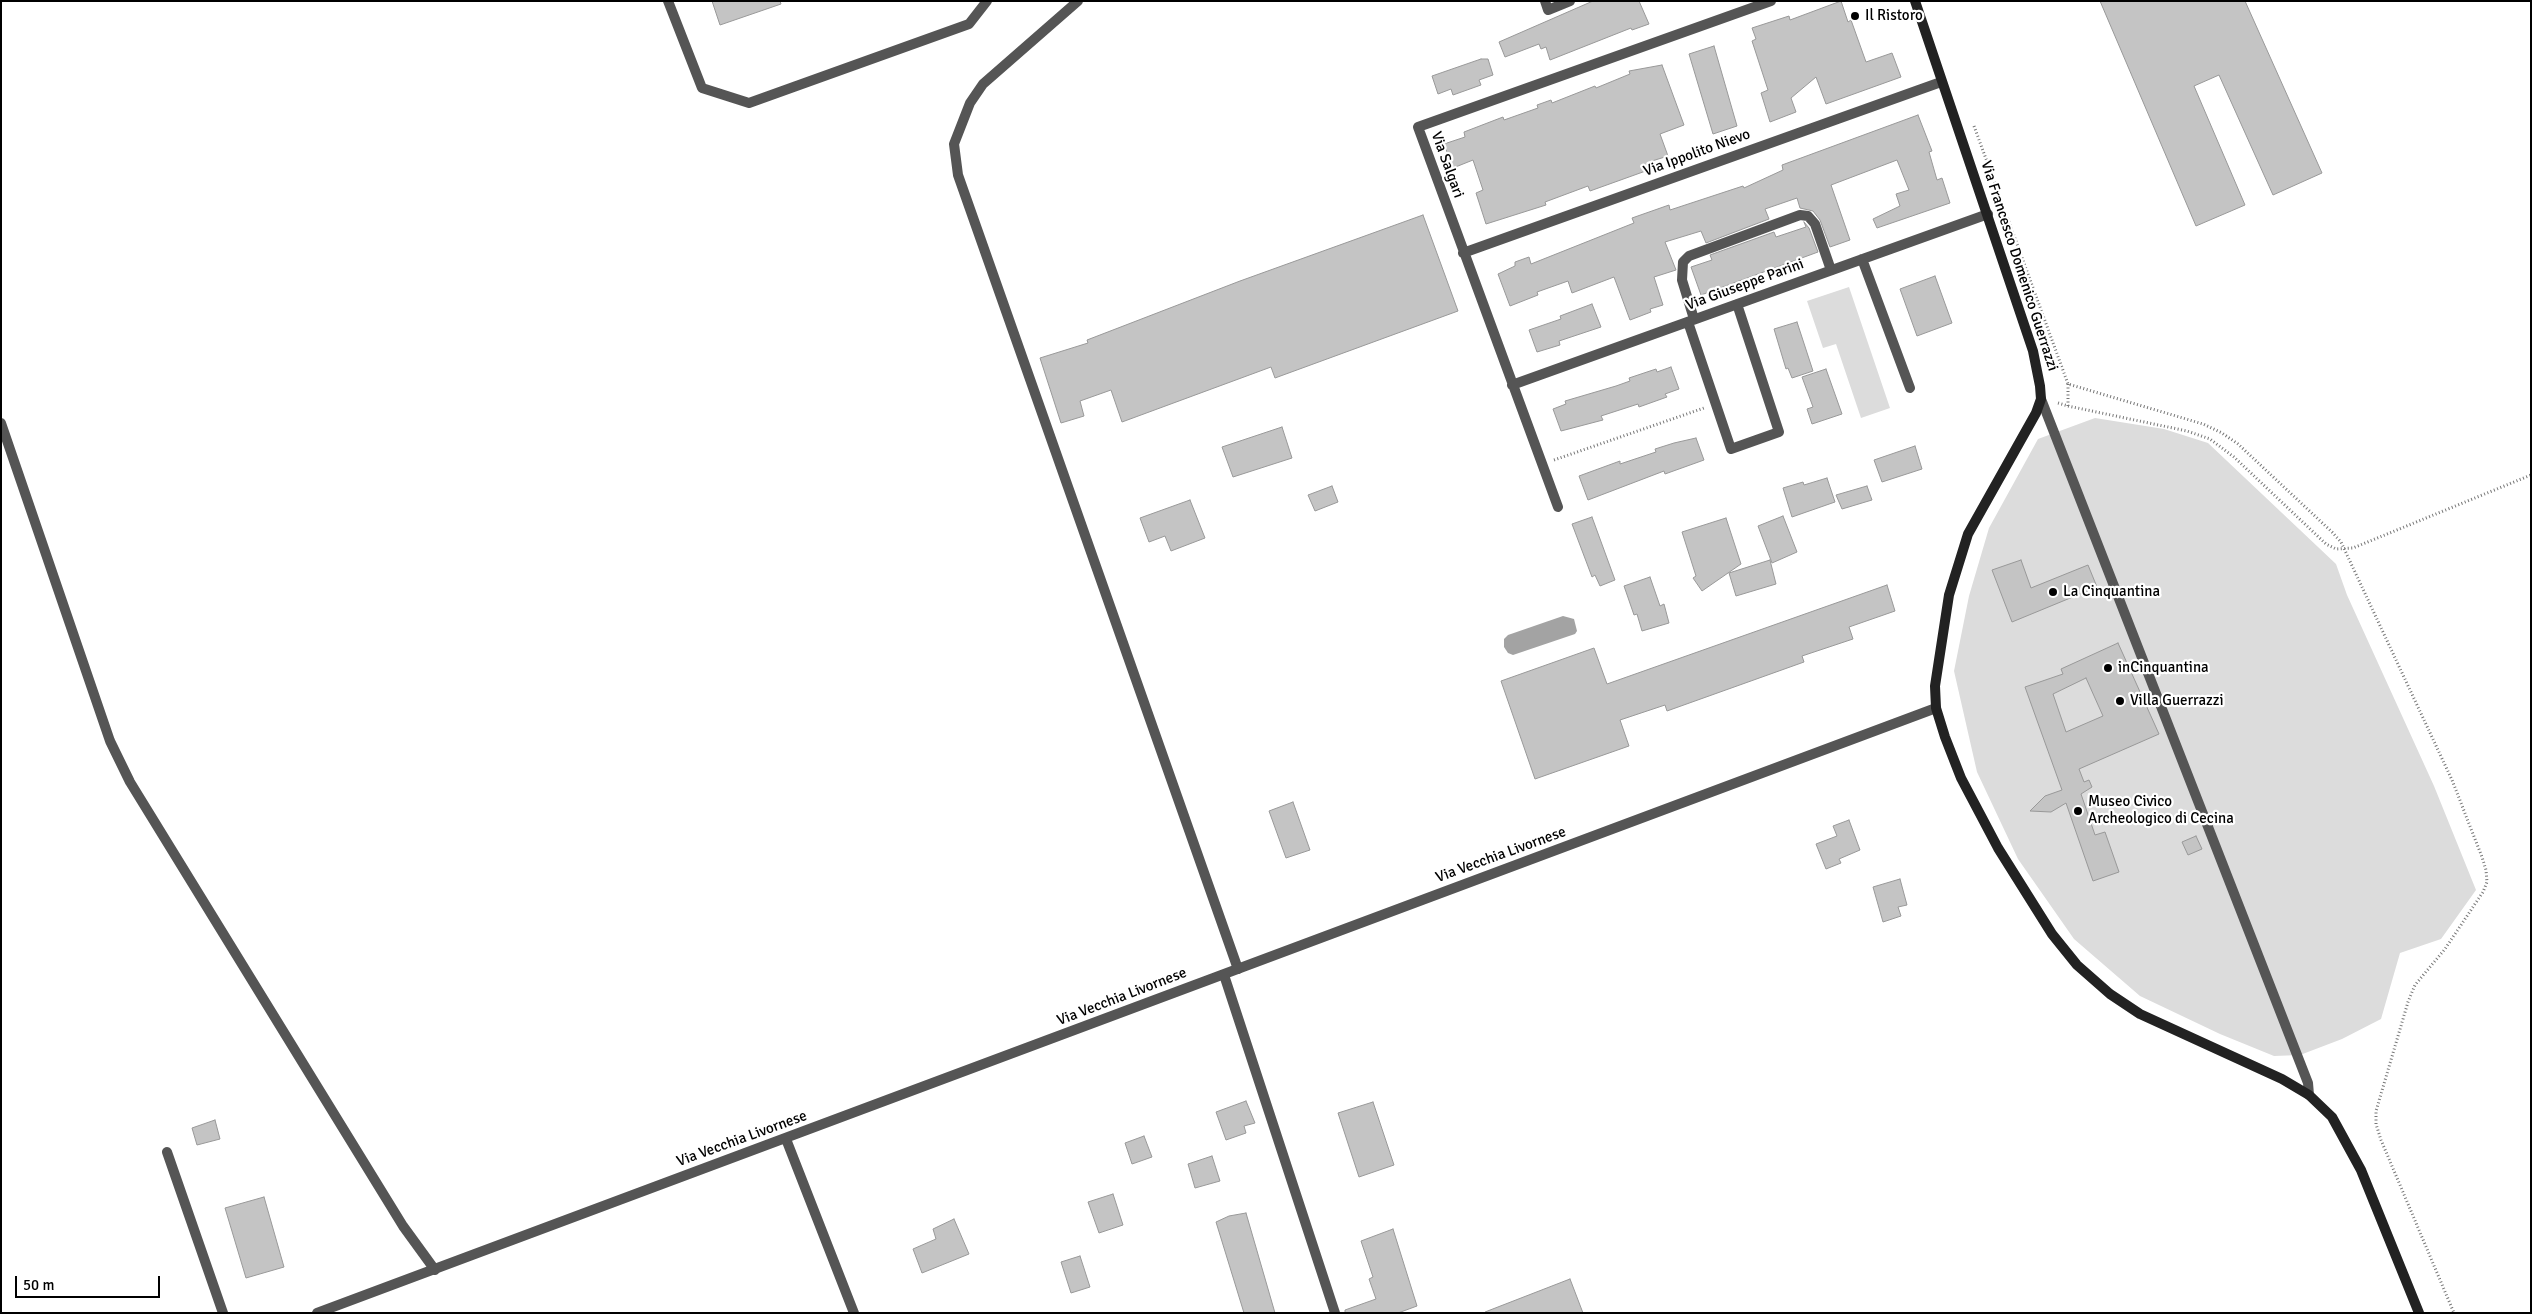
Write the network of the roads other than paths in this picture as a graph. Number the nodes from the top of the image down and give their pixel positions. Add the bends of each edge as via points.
1 (668, 1) edge
2 (987, 1) edge
3 (1078, 1) edge
4 (1544, 1) edge
5 (1570, 1) edge
6 (1771, 1) edge
7 (1915, 1) edge
8 (1941, 82) junction
9 (1988, 214) junction
10 (1463, 253) junction
11 (1862, 259) junction
12 (1831, 270) junction
13 (1738, 304) junction
14 (1691, 321) junction
15 (1512, 385) junction
16 (1910, 388) dead end
17 (2041, 399) junction
18 (1, 423) edge
19 (1558, 507) dead end
20 (1936, 708) junction
21 (1238, 969) junction
22 (1224, 975) junction
23 (2309, 1095) junction
24 (786, 1139) junction
25 (167, 1152) dead end
26 (435, 1270) junction
27 (223, 1313) edge
28 (317, 1313) edge
29 (854, 1313) edge
30 (1335, 1313) edge
31 (2420, 1313) edge

1 - 2 street via 702,88 749,104 968,24
3 - 21 street via 983,84 970,103 954,144 958,175
4 - 5 street via 1548,10
6 - 10 street, Via Salgari via 1418,126
7 - 8 street, Via Francesco Domenico Guerrazzi
8 - 9 street, Via Francesco Domenico Guerrazzi
8 - 10 street, Via Ippolito Nievo
9 - 11 street, Via Giuseppe Parini
9 - 17 street, Via Francesco Domenico Guerrazzi via 2033,351
10 - 15 street, Via Salgari
11 - 12 street, Via Giuseppe Parini
11 - 16 street
12 - 13 street, Via Giuseppe Parini
12 - 14 street via 1815,224 1808,216 1800,215 1689,256 1684,262 1682,280
13 - 14 street, Via Giuseppe Parini
13 - 14 street via 1779,432 1730,449
14 - 15 street, Via Giuseppe Parini
15 - 19 street, Via Salgari
17 - 20 street, Via Francesco Domenico Guerrazzi via 2026,433 1980,511 1962,553 1949,595 1938,660
17 - 23 street via 2308,1083
18 - 26 street via 110,741 130,782 403,1226
20 - 21 street, Via Vecchia Livornese
20 - 23 street, Via Francesco Domenico Guerrazzi via 1962,778 1998,848 2052,934 2077,965 2110,994 2140,1014 2255,1064
21 - 22 street, Via Vecchia Livornese
22 - 24 street, Via Vecchia Livornese
22 - 30 street
23 - 31 street, Via Francesco Domenico Guerrazzi via 2332,1117 2361,1170
24 - 26 street, Via Vecchia Livornese
24 - 29 street
25 - 27 street
26 - 28 street, Via Vecchia Livornese

